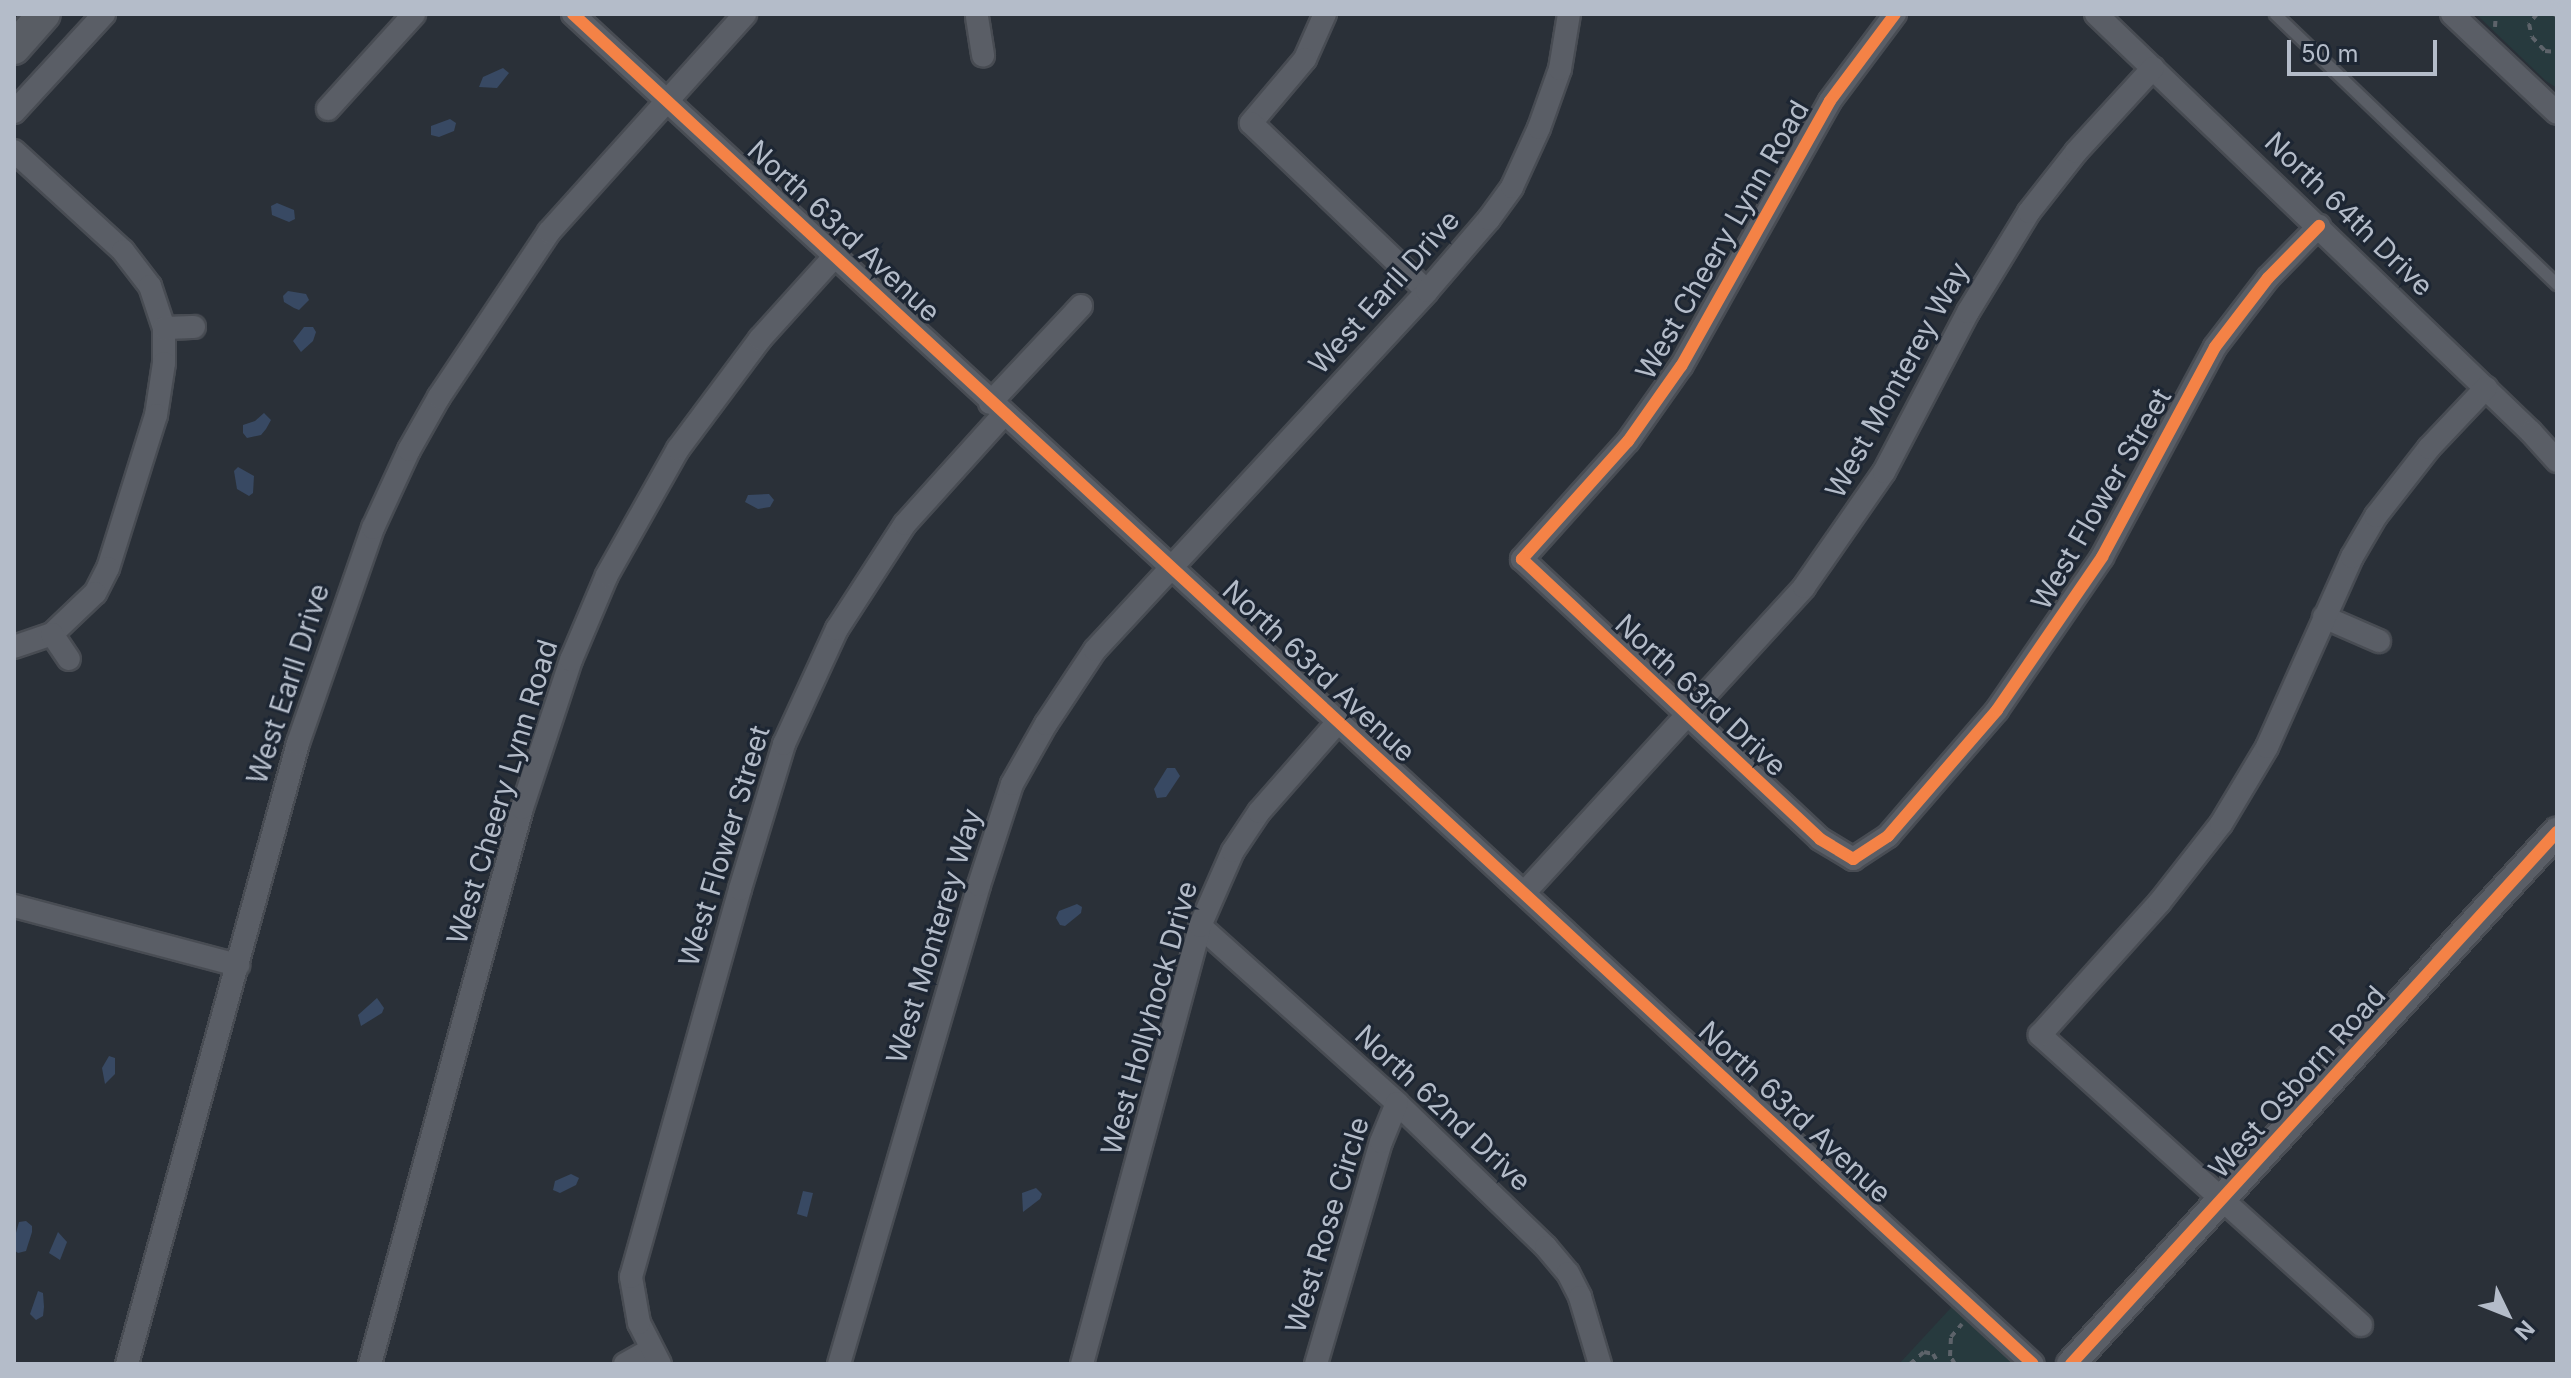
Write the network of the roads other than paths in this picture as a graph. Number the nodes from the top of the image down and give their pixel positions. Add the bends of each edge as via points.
1 (44, 14) edge
2 (104, 14) edge
3 (414, 14) edge
4 (573, 14) edge
5 (745, 14) edge
6 (1325, 14) edge
7 (1569, 14) edge
8 (1895, 14) edge
9 (2096, 14) edge
10 (2275, 14) edge
11 (2452, 14) edge
12 (978, 15) edge
13 (14, 48) edge
14 (983, 56) dead end
15 (2153, 68) junction
16 (666, 99) junction
17 (328, 109) dead end
18 (14, 112) edge
19 (2557, 113) edge
20 (14, 151) edge
21 (2319, 226) junction
22 (836, 255) junction
23 (2557, 284) edge
24 (1427, 291) junction
25 (1081, 306) dead end
26 (194, 327) dead end
27 (164, 328) junction
28 (2486, 388) junction
29 (997, 408) junction
30 (2557, 461) edge
31 (1522, 559) joint
32 (1172, 568) junction
33 (2324, 617) junction
34 (52, 634) junction
35 (2379, 641) dead end
36 (14, 647) edge
37 (69, 659) dead end
38 (1686, 715) junction
39 (1339, 721) junction
40 (2557, 832) edge
41 (1853, 859) joint
42 (1524, 893) junction
43 (15, 910) edge
44 (1200, 926) junction
45 (238, 965) junction
46 (1397, 1103) junction
47 (2221, 1201) junction
48 (2361, 1325) dead end
49 (655, 1357) edge
50 (127, 1364) edge
51 (370, 1364) edge
52 (625, 1364) edge
53 (839, 1364) edge
54 (1082, 1364) edge
55 (1316, 1364) edge
56 (1600, 1364) edge
57 (2033, 1364) edge
58 (2071, 1364) edge

1 - 13 main road
2 - 18 street
3 - 17 street
4 - 16 street, North 63rd Avenue
5 - 16 street, West Earll Drive
6 - 24 street via 1305,59 1251,123
7 - 24 street, West Earll Drive via 1551,98 1512,187
8 - 31 street, West Cheery Lynn Road via 1814,127 1674,377 1628,441
9 - 15 street, North 64th Drive
10 - 23 lane
11 - 19 street
12 - 14 street
15 - 21 street, North 64th Drive
15 - 38 street, West Monterey Way via 2029,212 1861,509 1804,587
16 - 22 street, North 63rd Avenue
16 - 45 street, West Earll Drive via 549,232 472,342 409,450 373,528 322,670
20 - 27 street via 123,251 150,286
21 - 28 street, North 64th Drive
21 - 41 street, West Flower Street via 2268,278 2215,347 2102,557 2005,699 1888,836
22 - 29 street, North 63rd Avenue
22 - 51 street, West Cheery Lynn Road via 760,339 678,449 607,575 571,660 522,808
24 - 32 street, West Earll Drive
25 - 29 street, West Flower Street
26 - 27 street
27 - 34 street via 156,415 108,568 95,593
28 - 30 street, North 64th Drive
28 - 33 street via 2429,448 2376,516
29 - 32 street, North 63rd Avenue
29 - 49 street, West Flower Street via 905,524 837,629 784,744 631,1277 639,1323
31 - 38 street, North 63rd Drive
32 - 39 street, North 63rd Avenue
32 - 53 street, West Monterey Way via 1095,650 1012,784
33 - 35 street
33 - 47 street via 2267,747 2221,824 2159,903 2040,1035
34 - 36 street
34 - 37 street
38 - 41 street, North 63rd Drive via 1820,839
38 - 42 street, West Monterey Way
39 - 42 street, North 63rd Avenue
39 - 44 street, West Hollyhock Drive via 1250,825
40 - 47 street, West Osborn Road
42 - 57 street, North 63rd Avenue
43 - 45 street
44 - 46 street, North 62nd Drive
44 - 54 street, West Hollyhock Drive
45 - 50 street, West Earll Drive
46 - 55 street, West Rose Circle
46 - 56 street, North 62nd Drive via 1568,1273
47 - 48 street
47 - 58 street, West Osborn Road
49 - 52 street, West Flower Street

